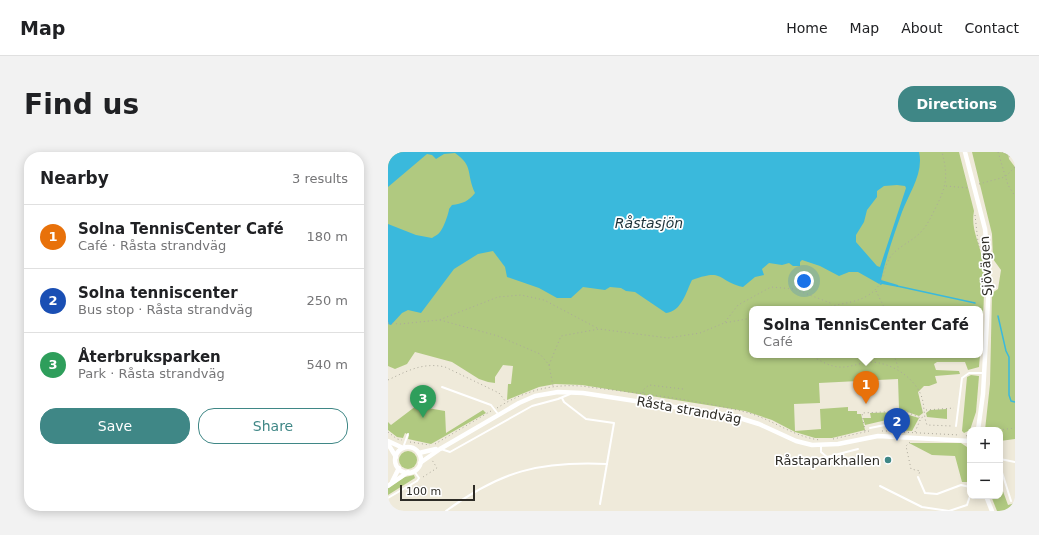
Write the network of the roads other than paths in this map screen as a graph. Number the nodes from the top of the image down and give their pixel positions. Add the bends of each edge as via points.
1 (965, 152) edge
2 (984, 373) junction
3 (442, 387) dead end
4 (572, 392) junction
5 (562, 398) junction
6 (498, 414) junction
7 (956, 426) road end
8 (978, 427) edge
9 (870, 430) road end
10 (408, 434) dead end
11 (898, 434) junction
12 (967, 440) edge
13 (388, 441) edge
14 (388, 444) edge
15 (821, 446) junction
16 (405, 448) junction
17 (440, 448) junction
18 (858, 449) dead end
19 (419, 453) junction
20 (396, 457) junction
21 (1003, 460) edge
22 (420, 462) junction
23 (1015, 462) edge
24 (607, 464) junction
25 (399, 468) junction
26 (414, 471) junction
27 (408, 472) junction
28 (1003, 476) edge
29 (918, 477) dead end
30 (389, 485) edge
31 (880, 486) dead end
32 (967, 486) edge
33 (388, 498) edge
34 (969, 499) edge
35 (987, 499) edge
36 (1011, 501) dead end
37 (600, 504) dead end
38 (446, 511) edge
39 (992, 511) edge

1 - 2 street, Sjövägen via 985,229 988,258
2 - 7 lane via 970,373 962,378
2 - 8 street, Sjövägen
3 - 6 lane via 491,405
4 - 5 lane
4 - 6 street, Råsta strandväg via 528,398
4 - 15 street, Råsta strandväg via 741,418 796,441
5 - 17 lane via 532,406 450,452
5 - 24 lane via 586,419 614,423
6 - 17 street, Råsta strandväg
9 - 11 lane via 895,423
10 - 16 lane
11 - 12 street, Råsta strandväg
11 - 15 street, Råsta strandväg
13 - 16 street
14 - 20 street
15 - 18 lane via 820,452 827,457
16 - 19 street via 414,448
16 - 20 street
17 - 19 street, Råsta strandväg
17 - 22 street, Råsta strandväg
19 - 22 street
20 - 25 street
21 - 23 lane
22 - 26 street
24 - 37 lane
24 - 38 lane via 558,464 532,468 472,492
25 - 27 street
25 - 30 street
26 - 27 street
26 - 33 lane via 419,478 417,481
27 - 30 street
28 - 36 lane
29 - 32 lane via 926,493 937,494 961,485
31 - 34 lane via 922,507 949,511 967,505
35 - 39 street

